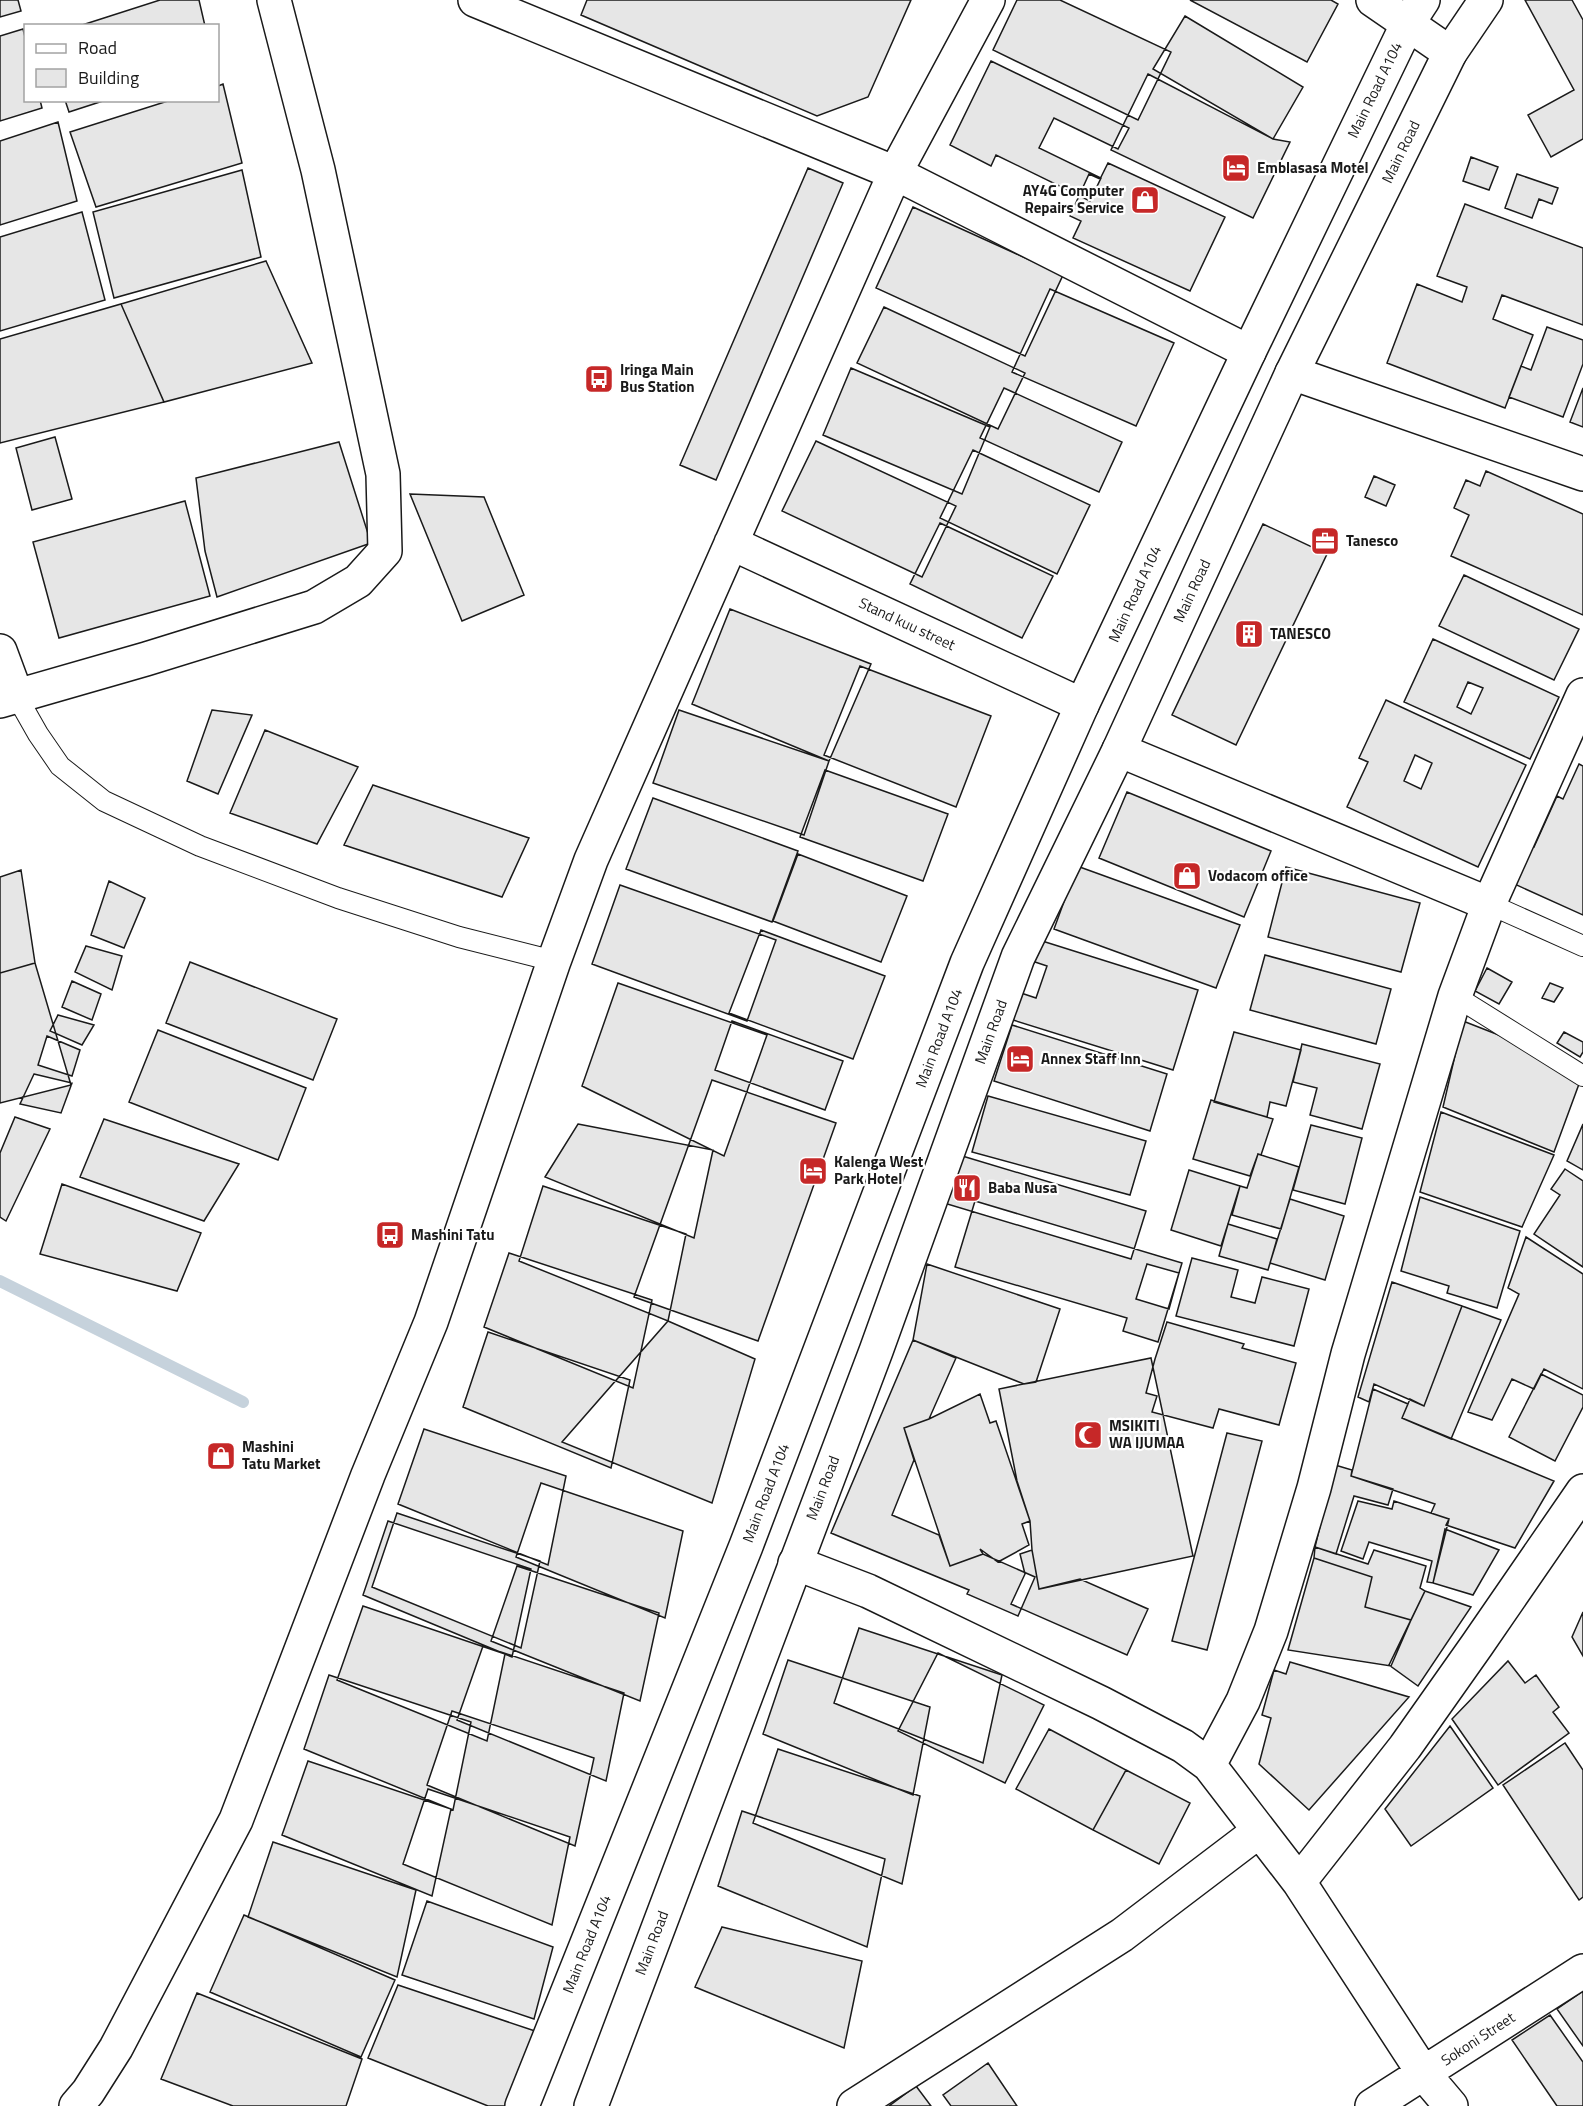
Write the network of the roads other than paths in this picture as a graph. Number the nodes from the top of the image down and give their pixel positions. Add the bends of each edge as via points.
1 (274, 0) edge
2 (475, 0) edge
3 (988, 0) edge
4 (1373, 0) edge
5 (1486, 0) edge
6 (1415, 12) edge
7 (1450, 53) junction
8 (895, 173) junction
9 (1249, 352) junction
10 (1292, 373) junction
11 (1583, 474) edge
12 (731, 543) junction
13 (0, 651) edge
14 (1583, 695) edge
15 (8, 699) edge
16 (1082, 705) junction
17 (1119, 750) junction
18 (1489, 904) junction
19 (1583, 946) edge
20 (554, 961) junction
21 (1455, 996) junction
22 (1583, 1076) edge
23 (1583, 1491) edge
24 (795, 1563) junction
25 (1209, 1764) junction
26 (1259, 1831) junction
27 (1299, 1882) junction
28 (1583, 1971) edge
29 (1424, 2074) junction
30 (76, 2106) edge
31 (522, 2106) edge
32 (591, 2106) edge
33 (854, 2106) edge
34 (1372, 2106) edge
35 (1451, 2106) edge

1 - 15 main road via 318,170 383,474 385,550 358,581 314,607
2 - 8 main road
3 - 8 main road
4 - 6 main road
5 - 7 main road, Main Road
6 - 7 main road
6 - 9 main road, Main Road A104
7 - 10 main road, Main Road
8 - 9 main road
8 - 12 main road
9 - 16 main road, Main Road A104
10 - 11 main road
10 - 17 main road, Main Road
12 - 16 main road, Stand kuu street
12 - 20 main road via 591,860
13 - 15 main road
14 - 18 main road
15 - 20 lane via 60,766 104,801 200,846 338,898 459,937
16 - 31 main road, Main Road A104 via 967,963 750,1534
17 - 18 main road
17 - 24 main road, Main Road via 1018,957
18 - 19 lane
18 - 21 main road
20 - 30 main road via 431,1322 236,1820 116,2048
21 - 22 lane
21 - 25 main road via 1348,1354 1314,1488 1271,1631 1244,1701
23 - 27 main road via 1405,1747
24 - 25 main road via 868,1591 1101,1703
24 - 32 main road, Main Road
25 - 26 main road
26 - 27 main road
26 - 33 main road via 1122,1935
27 - 29 main road
28 - 29 main road, Sokoni Street
29 - 34 main road, Sokoni Street
29 - 35 main road

